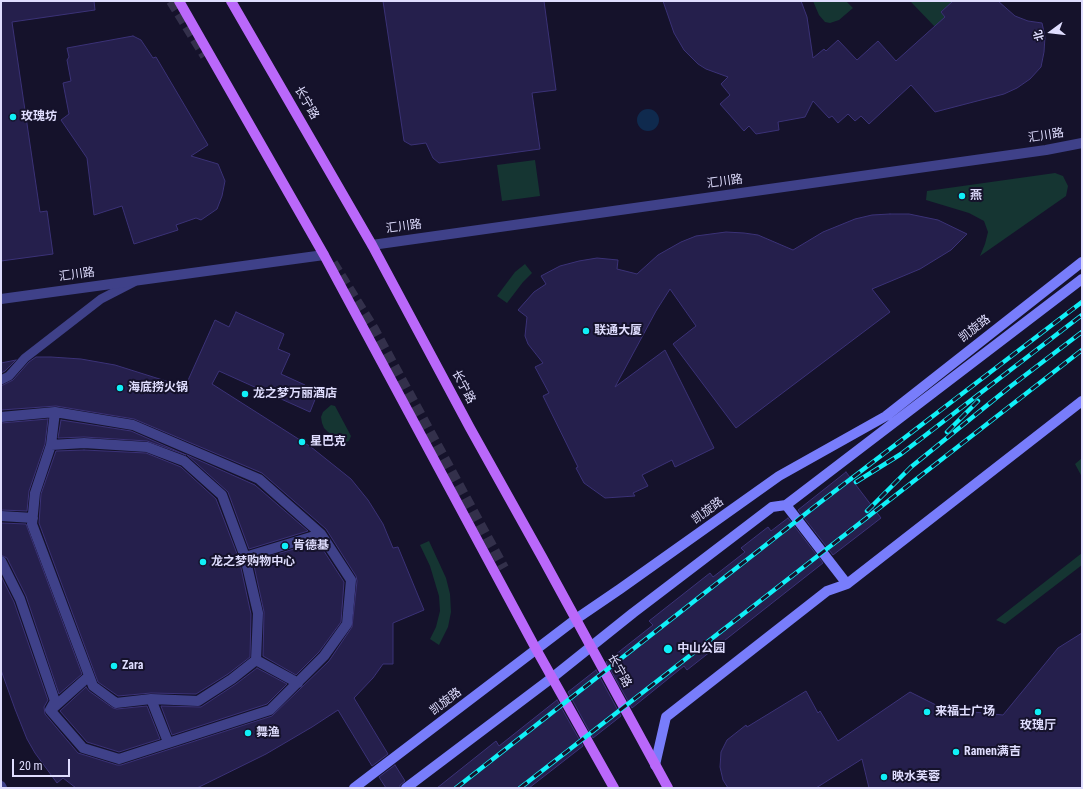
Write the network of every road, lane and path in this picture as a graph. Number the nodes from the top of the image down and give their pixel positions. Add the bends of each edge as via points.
1 (179, 1) edge
2 (231, 1) edge
3 (1082, 143) edge
4 (372, 245) junction
5 (324, 255) junction
6 (1082, 262) edge
7 (140, 279) junction
8 (1082, 279) edge
9 (1, 298) edge
10 (1, 380) edge
11 (1082, 401) edge
12 (55, 412) junction
13 (1, 417) edge
14 (51, 445) junction
15 (786, 505) junction
16 (1, 516) edge
17 (33, 518) junction
18 (321, 534) junction
19 (245, 557) junction
20 (1, 561) edge
21 (847, 584) junction
22 (576, 619) junction
23 (591, 647) junction
24 (536, 649) junction
25 (256, 660) junction
26 (89, 676) junction
27 (553, 677) junction
28 (298, 683) junction
29 (151, 699) junction
30 (50, 710) junction
31 (168, 742) junction
32 (655, 765) junction
33 (354, 788) edge
34 (406, 788) edge
35 (614, 788) edge
36 (668, 788) edge

1 - 5 main road
2 - 4 main road, 长宁路
3 - 4 street, 汇川路
4 - 22 main road, 长宁路
5 - 7 street, 汇川路
5 - 24 main road
6 - 22 street, 凯旋路 via 886,416 779,476
7 - 9 street, 汇川路
7 - 10 lane via 101,299
8 - 15 street
11 - 21 street
12 - 13 street
12 - 14 street
12 - 18 street via 133,425 259,479
14 - 17 street via 34,493
14 - 19 street via 147,447 184,461 222,495
15 - 21 street
15 - 23 street via 772,507
16 - 17 street
17 - 26 street via 32,524
18 - 19 street
18 - 28 street via 351,580 347,624 324,656
19 - 25 street via 258,613
20 - 30 street via 20,599 54,701
21 - 32 street via 827,591 666,717
22 - 23 main road, 长宁路
22 - 24 street, 凯旋路
23 - 27 street
23 - 32 main road, 长宁路
24 - 27 main road
24 - 33 street, 凯旋路
25 - 28 street
25 - 29 street via 198,701
26 - 29 street via 93,686 116,703
26 - 30 street
27 - 34 street
27 - 35 main road
28 - 31 street via 270,710
29 - 31 street
30 - 31 street via 83,748 119,758
32 - 36 main road, 长宁路

